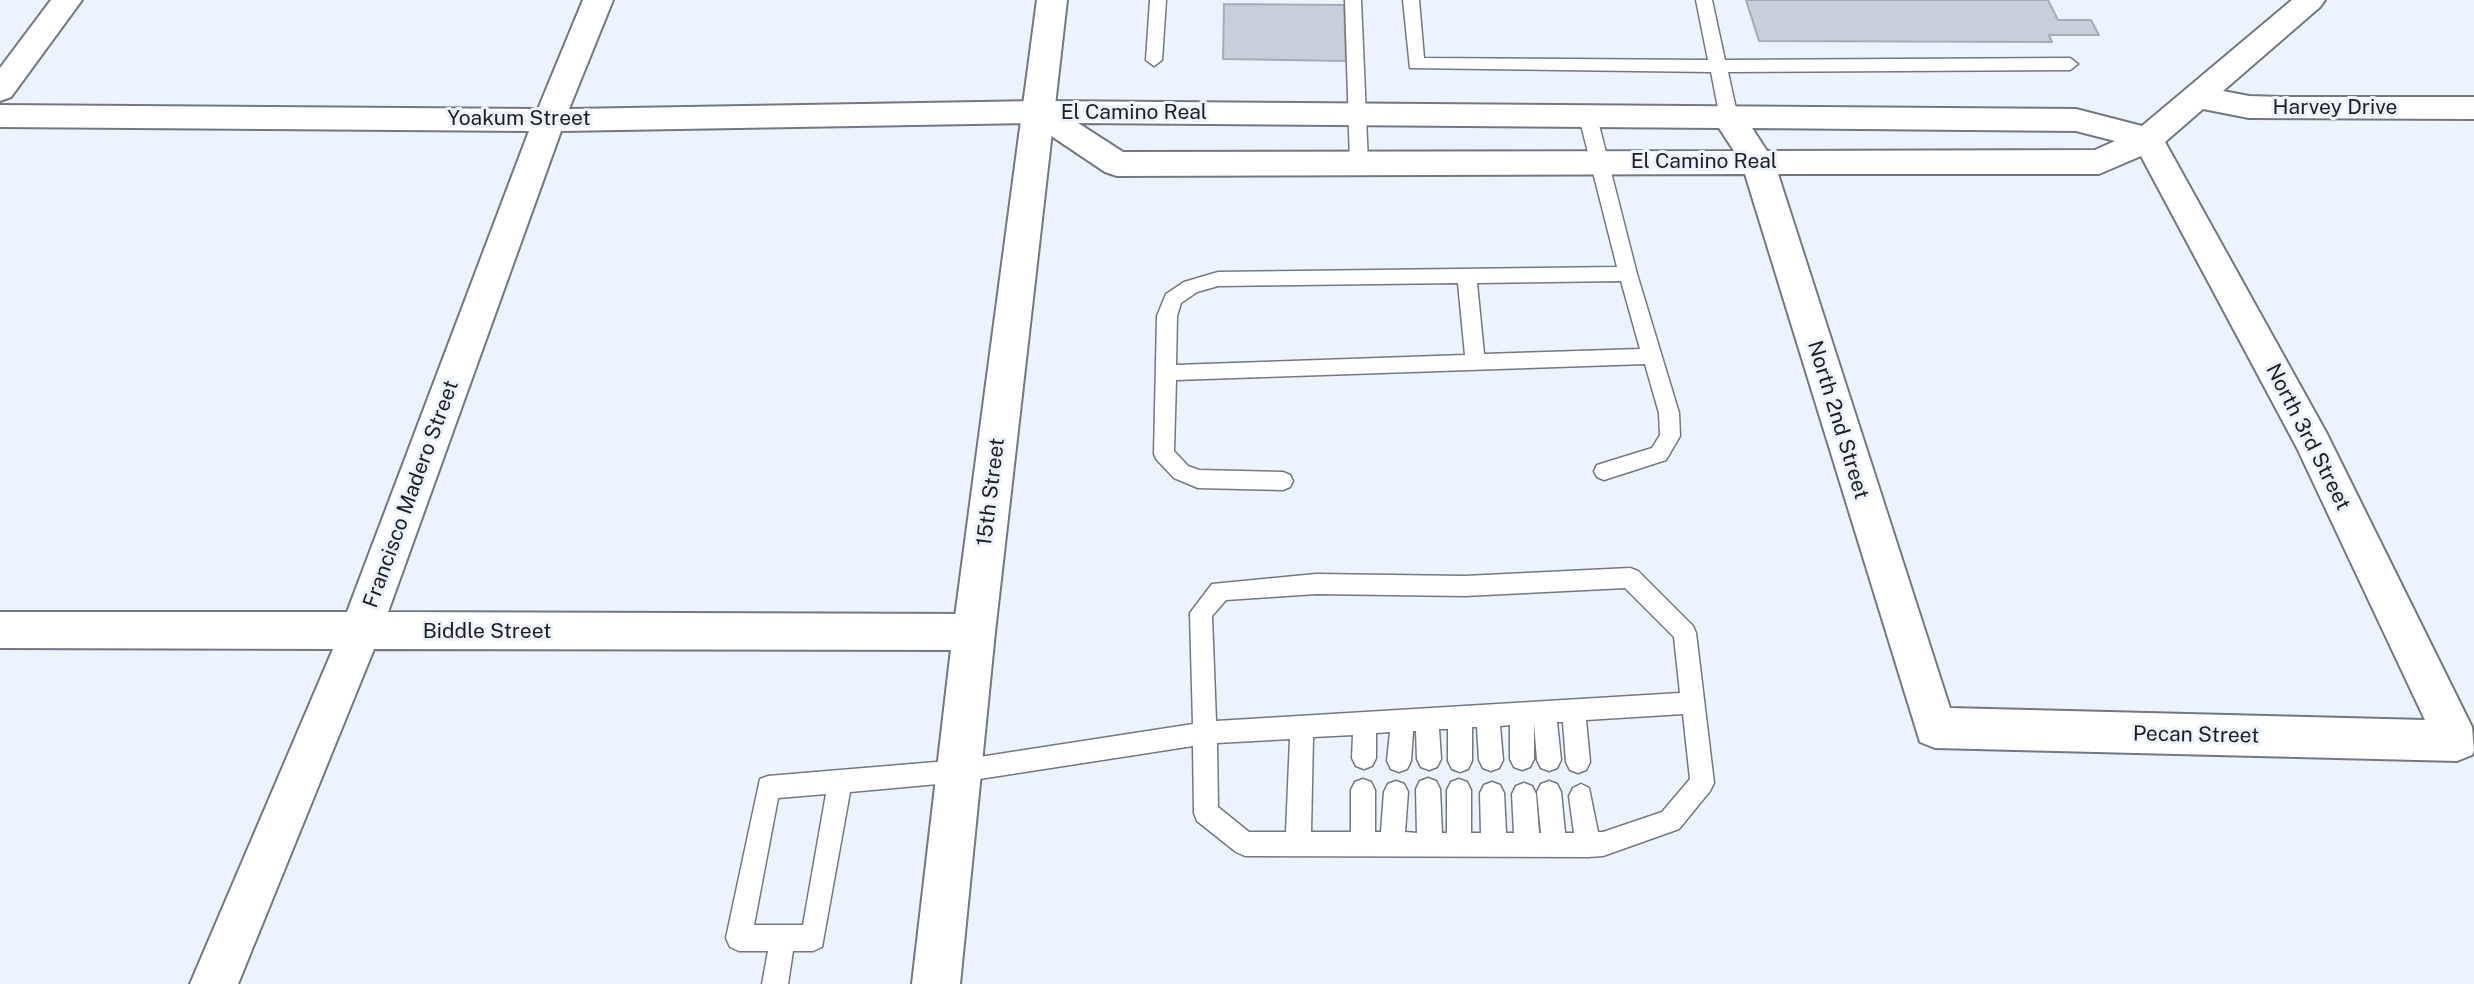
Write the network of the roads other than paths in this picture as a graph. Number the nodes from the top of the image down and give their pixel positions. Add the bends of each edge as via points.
1 (66, 0) edge
2 (598, 0) edge
3 (1052, 0) edge
4 (1158, 0) edge
5 (1353, 0) edge
6 (1411, 0) edge
7 (1704, 0) edge
8 (2310, 0) edge
9 (1154, 60) dead end
10 (2070, 64) dead end
11 (1718, 66) junction
12 (0, 90) edge
13 (2197, 97) junction
14 (2474, 108) edge
15 (1038, 112) junction
16 (1359, 115) junction
17 (0, 116) edge
18 (1588, 117) junction
19 (1729, 118) junction
20 (549, 120) junction
21 (2148, 139) junction
22 (1598, 162) junction
23 (1757, 162) junction
24 (1359, 163) junction
25 (1628, 274) junction
26 (1467, 276) junction
27 (1652, 356) junction
28 (1475, 362) junction
29 (1165, 373) junction
30 (1604, 471) dead end
31 (1283, 481) dead end
32 (0, 631) edge
33 (974, 632) junction
34 (360, 633) junction
35 (1693, 703) junction
36 (1574, 711) junction
37 (1545, 713) junction
38 (1521, 715) junction
39 (1488, 717) junction
40 (1460, 719) junction
41 (1427, 721) junction
42 (1402, 723) junction
43 (1364, 725) junction
44 (1302, 729) junction
45 (1935, 729) joint
46 (1205, 733) junction
47 (2458, 741) joint
48 (1364, 758) dead end
49 (1429, 759) dead end
50 (1522, 759) dead end
51 (1491, 760) dead end
52 (1549, 760) dead end
53 (1399, 761) dead end
54 (1460, 761) dead end
55 (1578, 762) dead end
56 (960, 771) junction
57 (840, 781) junction
58 (1428, 789) dead end
59 (1363, 790) dead end
60 (1459, 790) dead end
61 (1396, 792) dead end
62 (1549, 792) dead end
63 (1492, 793) dead end
64 (1524, 794) dead end
65 (1581, 796) dead end
66 (1298, 844) junction
67 (1363, 844) junction
68 (1392, 844) junction
69 (1459, 844) junction
70 (1494, 844) junction
71 (1527, 844) junction
72 (1554, 844) junction
73 (1430, 845) junction
74 (1588, 845) junction
75 (783, 937) junction
76 (214, 984) edge
77 (775, 984) edge
78 (936, 984) edge

1 - 12 street
2 - 20 street, Francisco Madero Street
3 - 15 street, 15th Street
4 - 9 lane
5 - 16 lane
6 - 11 lane via 1416,64
7 - 11 lane
8 - 13 street, El Camino Real
10 - 11 lane
11 - 19 lane
13 - 14 street, Harvey Drive via 2249,107
13 - 21 street, El Camino Real
15 - 16 street, El Camino Real
15 - 20 street, Yoakum Street
15 - 24 street, El Camino Real via 1117,164
15 - 33 street, 15th Street
16 - 18 street, El Camino Real
16 - 24 lane
17 - 20 street, Yoakum Street
18 - 19 street, El Camino Real
18 - 22 lane
19 - 21 street, El Camino Real via 2076,120
19 - 23 street, North 2nd Street
20 - 34 street, Francisco Madero Street
21 - 23 street, El Camino Real via 2099,162
21 - 47 street, North 3rd Street via 2313,443
22 - 23 street, El Camino Real
22 - 24 street, El Camino Real
22 - 25 lane
23 - 45 street, North 2nd Street
25 - 26 lane
25 - 27 lane
26 - 28 lane
26 - 29 lane via 1218,279 1191,287 1173,299 1167,316
27 - 28 lane
27 - 30 lane via 1669,413 1670,436 1659,454
28 - 29 lane
29 - 31 lane via 1164,454 1181,472 1198,479
32 - 34 street, Biddle Street
33 - 34 street, Biddle Street
33 - 56 street, 15th Street
34 - 76 street, Francisco Madero Street
35 - 36 lane
35 - 46 lane via 1685,633 1630,579 1465,586 1316,584 1220,591 1201,613
35 - 74 lane via 1702,783 1670,821
36 - 37 lane
36 - 55 lane
37 - 38 lane
37 - 52 lane
38 - 39 lane
38 - 50 lane
39 - 40 lane
39 - 51 lane
40 - 41 lane
40 - 54 lane
41 - 42 lane
41 - 49 lane
42 - 43 lane
42 - 53 lane
43 - 44 lane
43 - 48 lane
44 - 46 lane
44 - 66 lane
45 - 47 street, Pecan Street
46 - 56 lane
46 - 66 lane via 1206,813 1245,844
56 - 57 lane
56 - 78 street, 15th Street
57 - 75 lane via 813,937
57 - 75 lane via 768,788 739,938
58 - 73 lane
59 - 67 lane
60 - 69 lane
61 - 68 lane
62 - 72 lane
63 - 70 lane
64 - 71 lane
65 - 74 lane
66 - 67 lane
67 - 68 lane
68 - 73 lane
69 - 70 lane
69 - 73 lane
70 - 71 lane
71 - 72 lane
72 - 74 lane
75 - 77 lane

